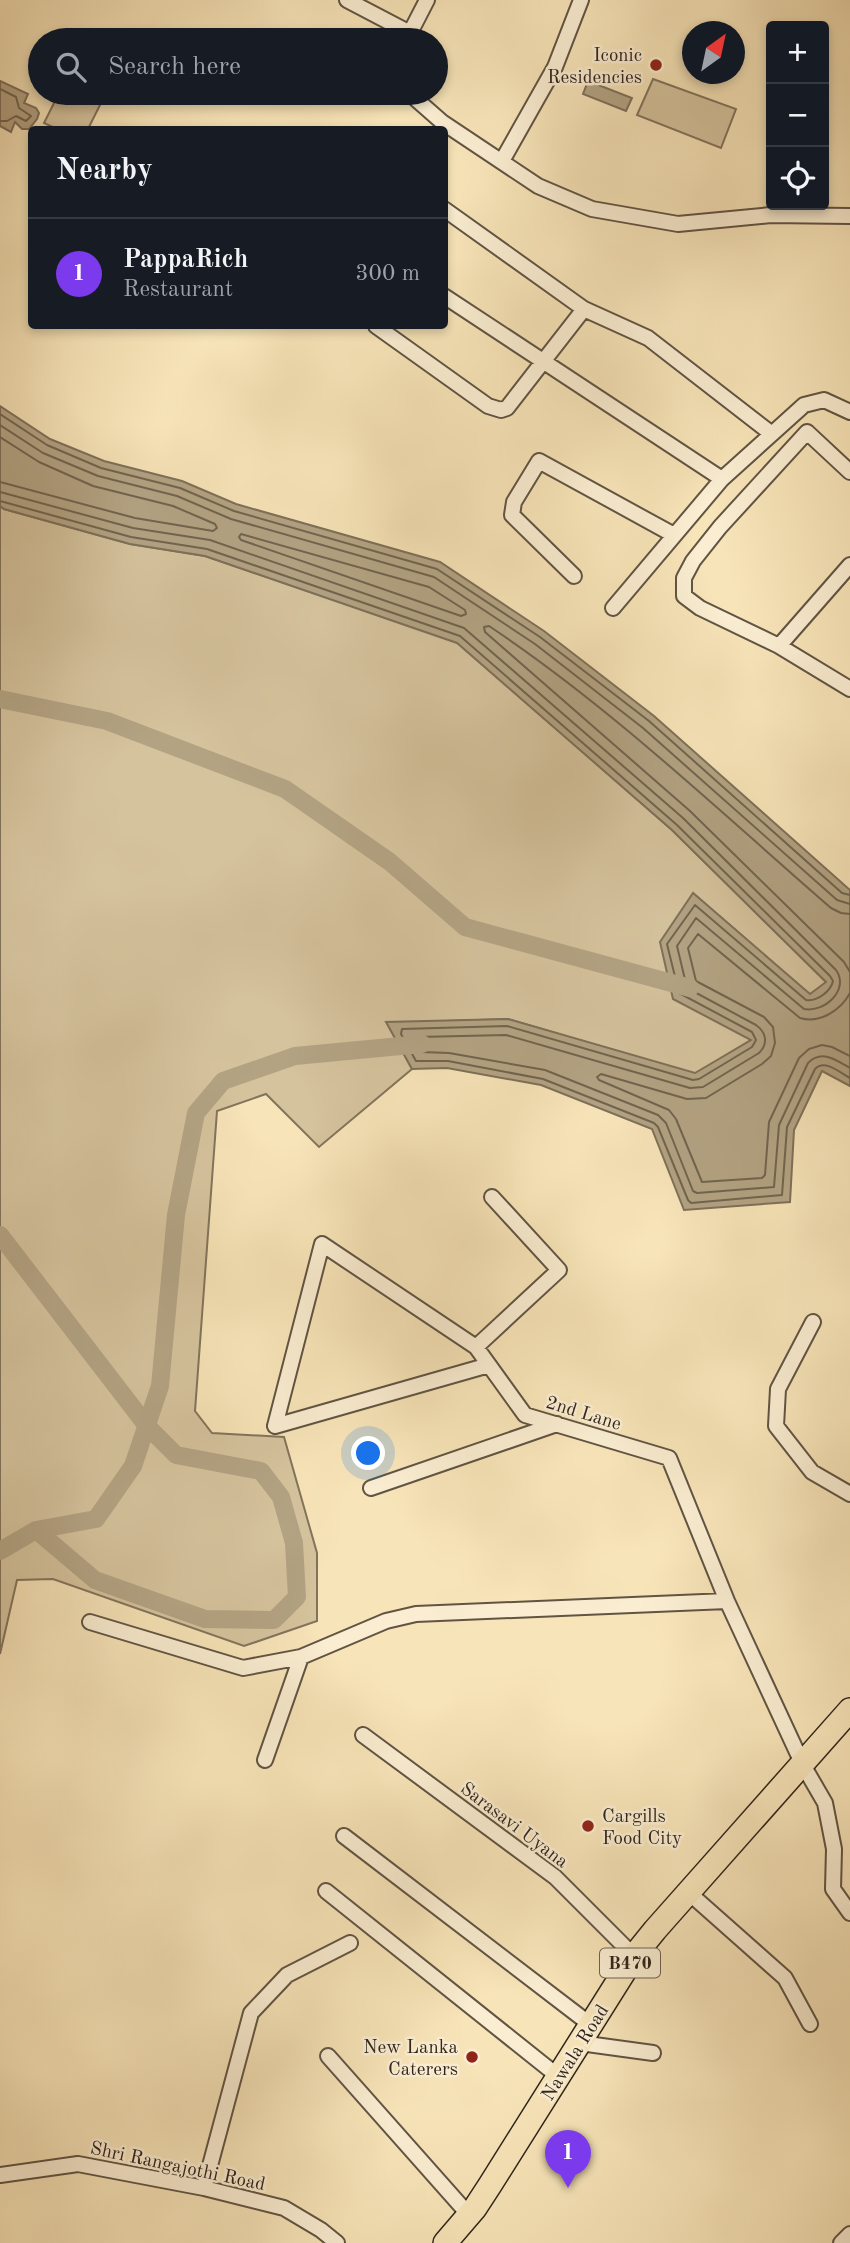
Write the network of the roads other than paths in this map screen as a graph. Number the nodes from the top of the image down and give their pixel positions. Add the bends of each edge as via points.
1 (347, 0) edge
2 (427, 0) edge
3 (581, 0) edge
4 (394, 28) edge
5 (413, 28) edge
6 (423, 105) edge
7 (502, 161) junction
8 (448, 212) edge
9 (850, 216) edge
10 (448, 299) edge
11 (584, 309) junction
12 (380, 329) edge
13 (543, 360) junction
14 (850, 412) edge
15 (772, 434) junction
16 (850, 472) edge
17 (722, 479) junction
18 (674, 535) junction
19 (850, 565) edge
20 (574, 576) dead end
21 (613, 608) dead end
22 (779, 646) junction
23 (850, 689) edge
24 (492, 1198) dead end
25 (813, 1321) dead end
26 (476, 1347) junction
27 (489, 1365) junction
28 (556, 1424) junction
29 (371, 1488) dead end
30 (850, 1494) edge
31 (727, 1601) junction
32 (90, 1622) dead end
33 (301, 1657) junction
34 (850, 1710) edge
35 (363, 1735) dead end
36 (265, 1760) dead end
37 (803, 1765) junction
38 (344, 1836) dead end
39 (326, 1891) dead end
40 (688, 1892) junction
41 (850, 1913) edge
42 (349, 1943) dead end
43 (634, 1956) junction
44 (810, 2024) dead end
45 (585, 2034) junction
46 (653, 2053) dead end
47 (328, 2056) dead end
48 (559, 2077) junction
49 (0, 2175) edge
50 (204, 2188) junction
51 (469, 2215) junction
52 (850, 2234) edge
53 (337, 2243) edge
54 (445, 2243) edge
55 (841, 2243) edge

1 - 4 street
2 - 5 street
3 - 7 street via 555,66
6 - 7 street
7 - 9 street via 538,186 592,209 678,224 771,215
8 - 11 street
10 - 13 street
11 - 13 street
11 - 15 street via 648,338
12 - 13 street via 488,406 502,410
13 - 17 street
14 - 15 street via 824,400 804,405
15 - 17 street
16 - 22 street via 807,432 720,527 684,578 684,596 700,608
17 - 18 street
18 - 20 street via 540,461 514,502 512,515
18 - 21 street
19 - 22 street
22 - 23 street
24 - 26 street via 559,1270
25 - 30 street via 778,1389 776,1426 812,1472
26 - 27 street, 2nd Lane
26 - 27 street, 2nd Lane via 322,1244 275,1426
27 - 28 street, 2nd Lane via 525,1415
28 - 29 street
28 - 31 street, 2nd Lane via 669,1458
31 - 33 street via 416,1614 386,1621
31 - 37 street, 2nd Lane
32 - 33 street via 243,1668
33 - 36 street
34 - 37 main road, Nawala Road / B470
35 - 43 street, Sarasavi Uyana via 555,1877
37 - 40 main road, Nawala Road / B470
37 - 41 street, 2nd Lane via 825,1803 834,1849 833,1889
38 - 45 street
39 - 48 street
40 - 43 main road, Nawala Road / B470
40 - 44 street via 785,1978
42 - 50 street via 288,1975 251,2013
43 - 45 main road, Nawala Road / B470
45 - 46 street
45 - 48 main road, Nawala Road / B470
47 - 51 street
48 - 51 main road, Nawala Road / B470
49 - 50 street, Shri Rangajothi Road via 78,2164
50 - 53 street, Shri Rangajothi Road via 284,2208
51 - 54 main road, Nawala Road / B470
52 - 55 street

